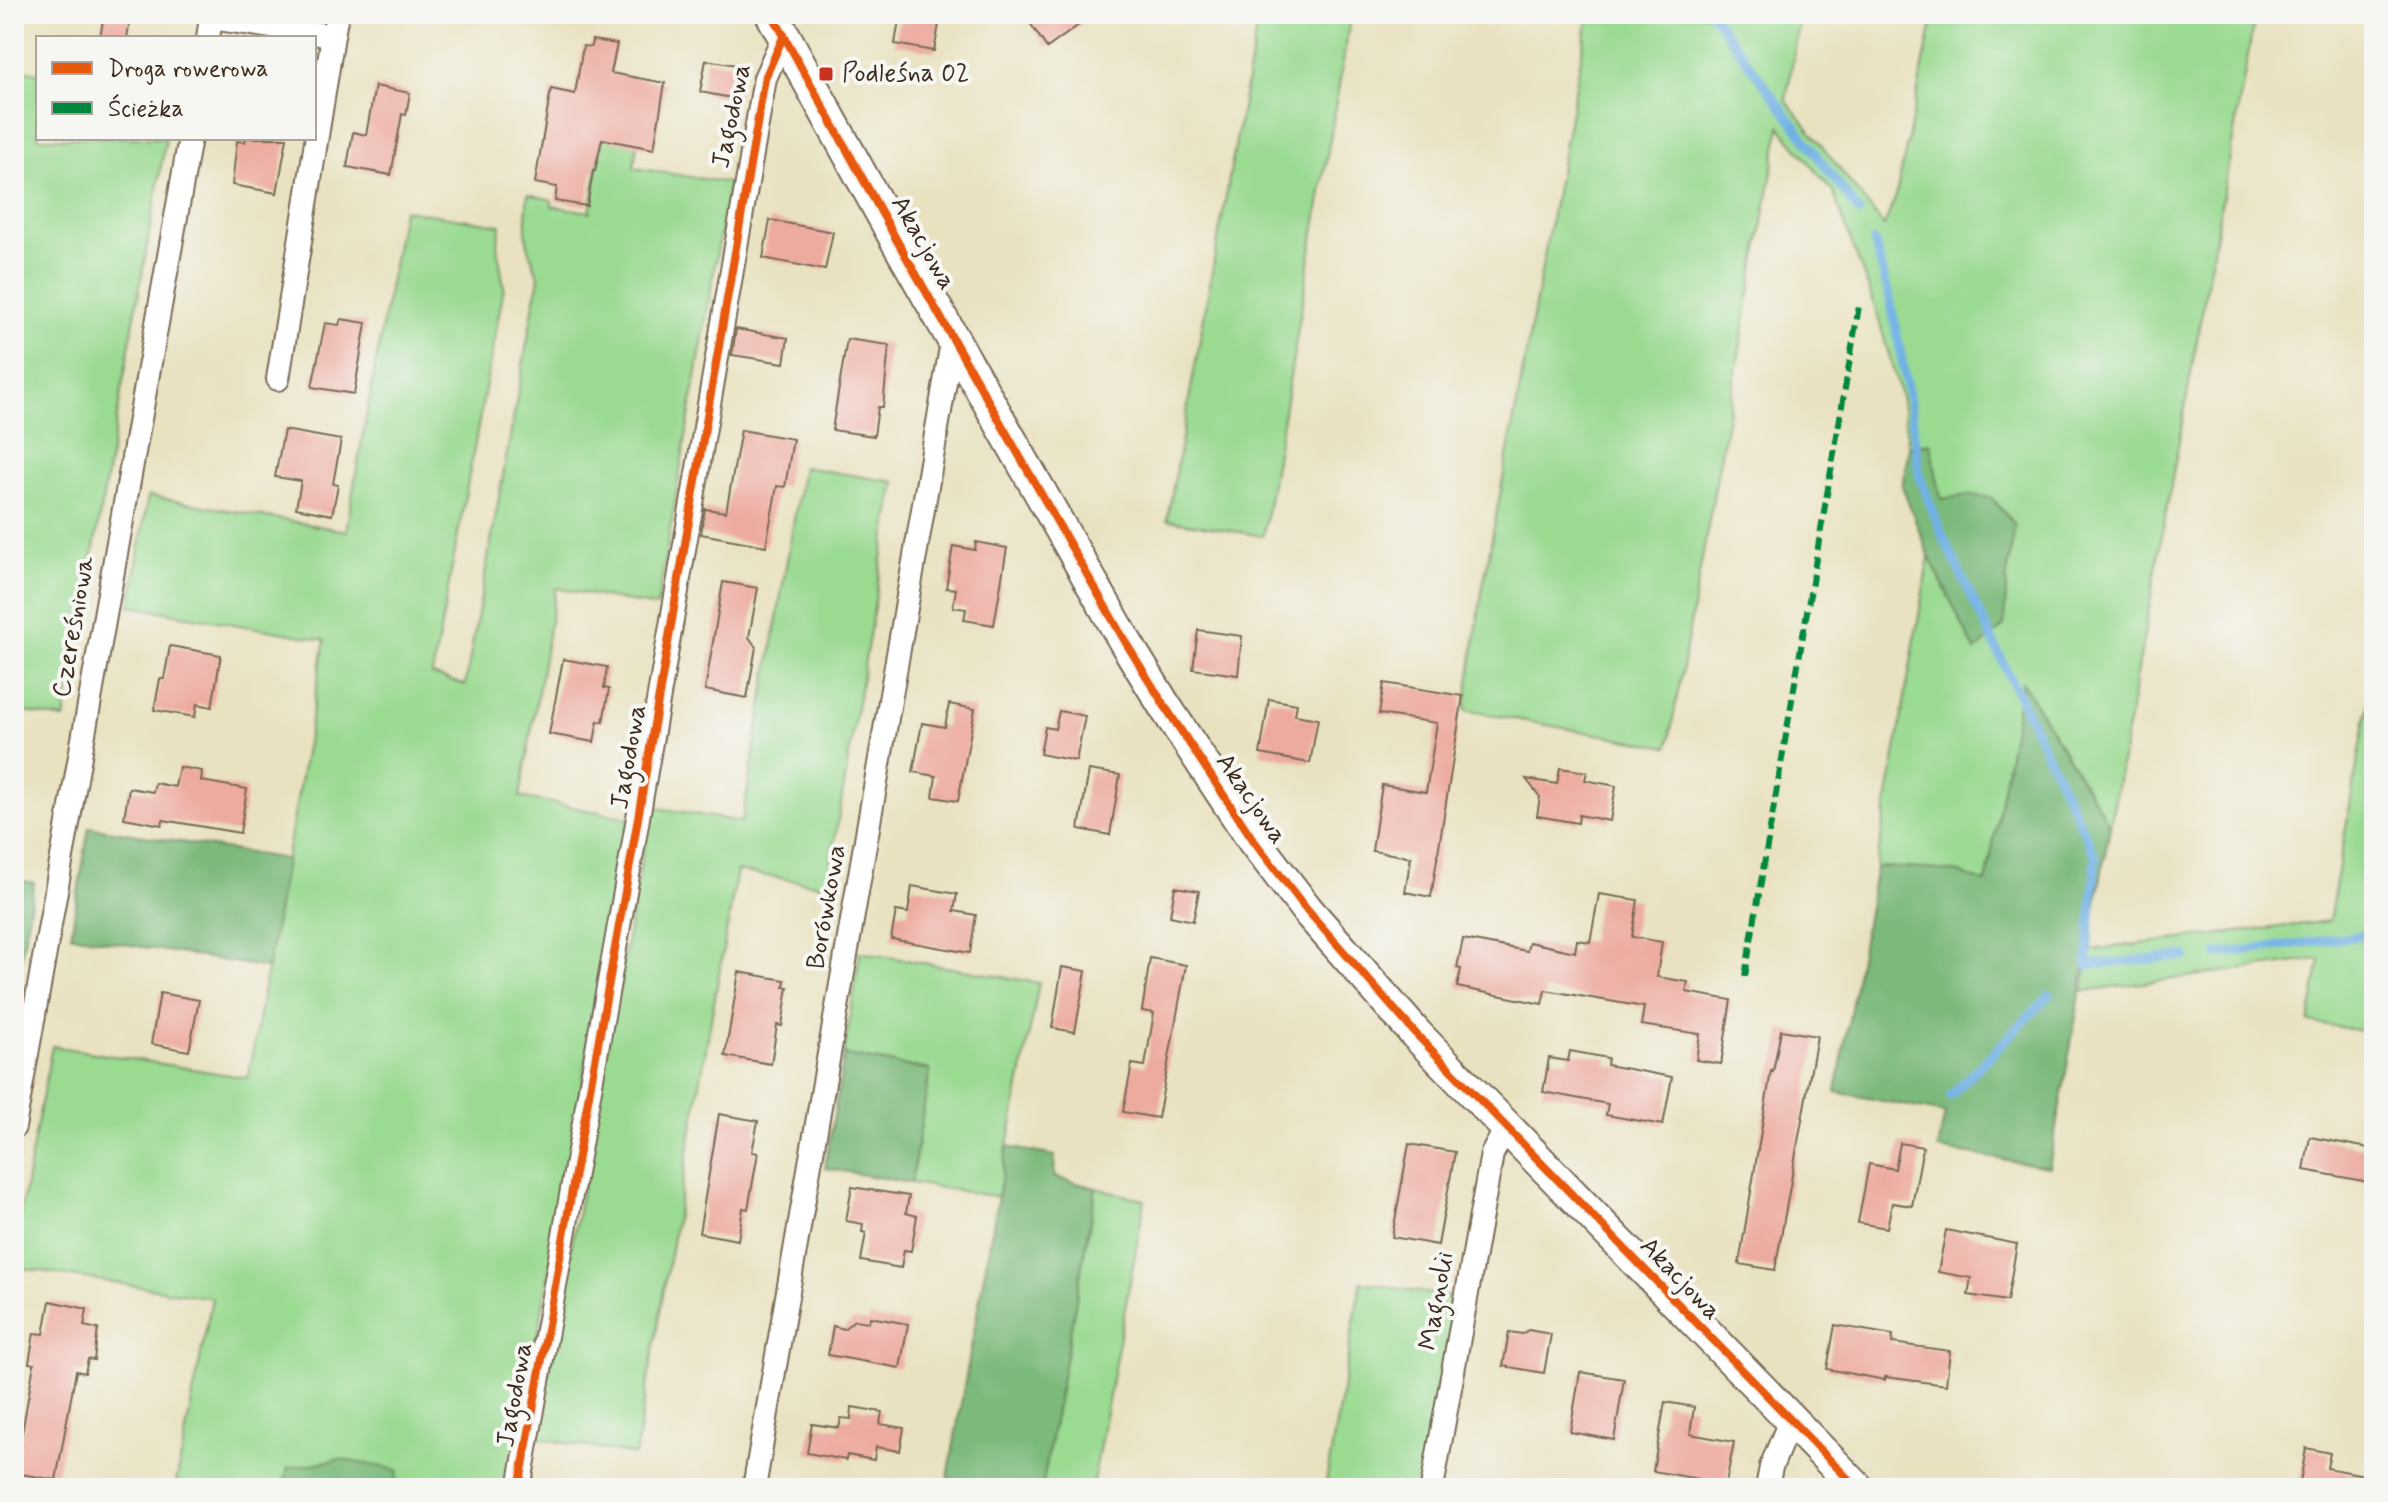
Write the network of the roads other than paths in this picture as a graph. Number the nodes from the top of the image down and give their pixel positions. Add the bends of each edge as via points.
1 (210, 23) edge
2 (778, 24) edge
3 (335, 25) edge
4 (190, 140) edge
5 (953, 336) junction
6 (278, 379) dead end
7 (14, 1127) edge
8 (1506, 1128) junction
9 (1790, 1421) junction
10 (519, 1488) edge
11 (754, 1488) edge
12 (1432, 1488) edge
13 (1767, 1488) edge
14 (1857, 1488) edge

1 - 3 street
2 - 5 street, Akacjowa
2 - 10 street, Jagodowa
3 - 6 street
4 - 7 street, Czereśniowa
5 - 8 street, Akacjowa via 1126,643 1254,841 1307,910
5 - 11 street, Borówkowa
8 - 9 street, Akacjowa
8 - 12 street, Magnolii via 1492,1154
9 - 13 street
9 - 14 street, Akacjowa

